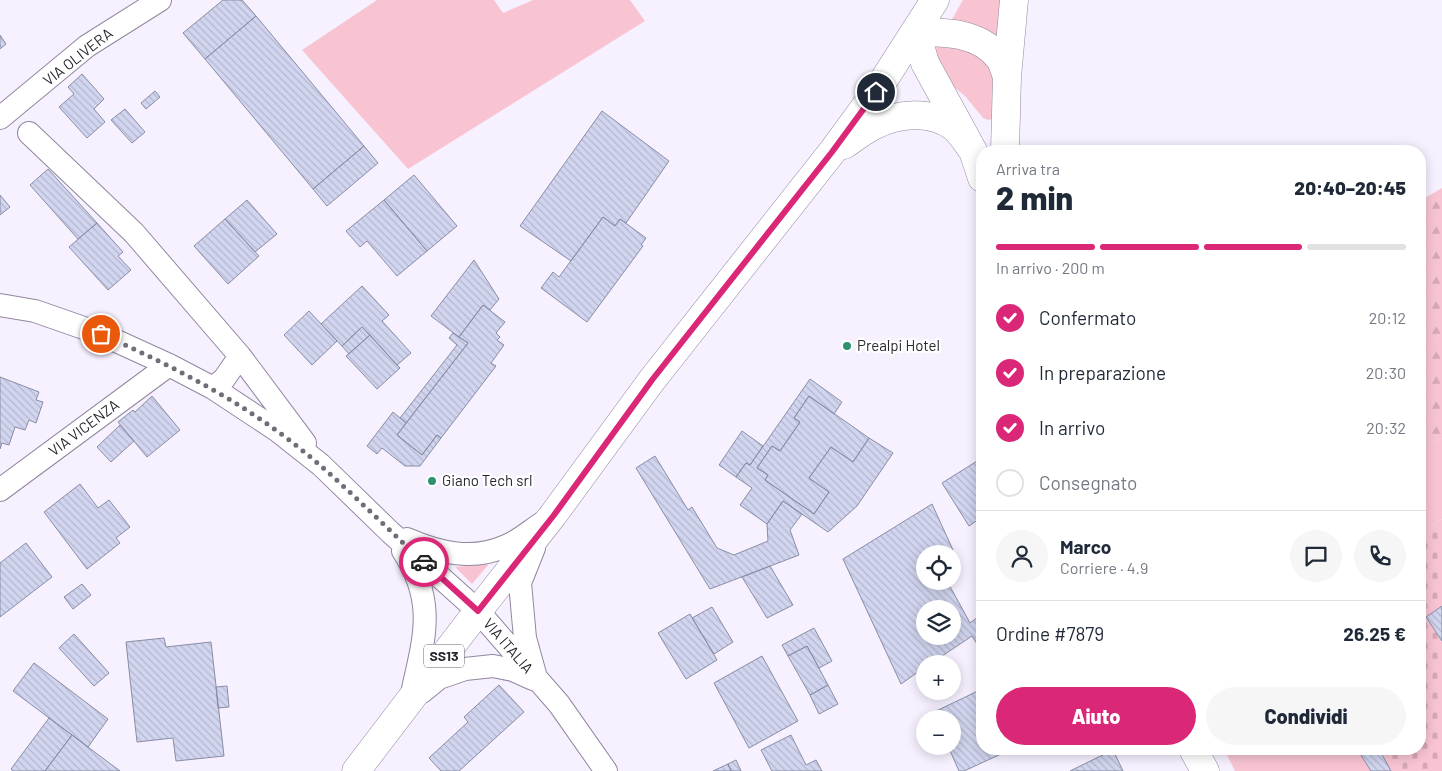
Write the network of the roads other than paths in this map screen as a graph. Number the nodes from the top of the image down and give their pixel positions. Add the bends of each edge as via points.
1 (160, 0) edge
2 (935, 0) edge
3 (1014, 0) edge
4 (916, 32) junction
5 (1007, 77) junction
6 (0, 118) edge
7 (28, 133) dead end
8 (1005, 145) edge
9 (973, 151) junction
10 (832, 152) junction
11 (976, 160) edge
12 (0, 304) edge
13 (240, 356) junction
14 (169, 365) junction
15 (213, 388) junction
16 (322, 467) junction
17 (0, 490) edge
18 (554, 515) junction
19 (390, 532) junction
20 (478, 611) junction
21 (537, 680) junction
22 (410, 701) junction
23 (1196, 755) edge
24 (356, 771) edge
25 (606, 771) edge
26 (1204, 771) edge

1 - 6 street, VIA OLIVERA via 87,46
2 - 4 main road, SS13
3 - 5 main road
4 - 5 main road via 943,32 977,40 1000,60
4 - 9 main road via 925,63
4 - 10 main road, SS13
5 - 8 main road
7 - 13 street via 134,233
9 - 10 main road via 956,129 944,121 918,115 893,118 874,125
9 - 11 main road
10 - 18 main road, SS13 via 652,380
12 - 14 street, VIA ITALIA via 35,311 101,334
13 - 15 street via 224,379
13 - 16 street
14 - 15 street, VIA ITALIA
14 - 17 street, VIA VICENZA
15 - 16 street, VIA ITALIA via 278,431
16 - 19 street, VIA ITALIA
18 - 19 street, VIA ITALIA via 506,546 479,554 431,550
18 - 20 main road, SS13
18 - 21 street, VIA ITALIA via 533,549 520,583 525,638
19 - 20 street, VIA ITALIA
19 - 22 street, VIA ITALIA via 412,566 423,594 426,627
20 - 21 street, VIA ITALIA
20 - 22 main road, SS13
21 - 22 street, VIA ITALIA via 493,666 465,669 439,678
21 - 25 street, VIA ITALIA via 559,704
22 - 24 main road, SS13
23 - 26 main road

